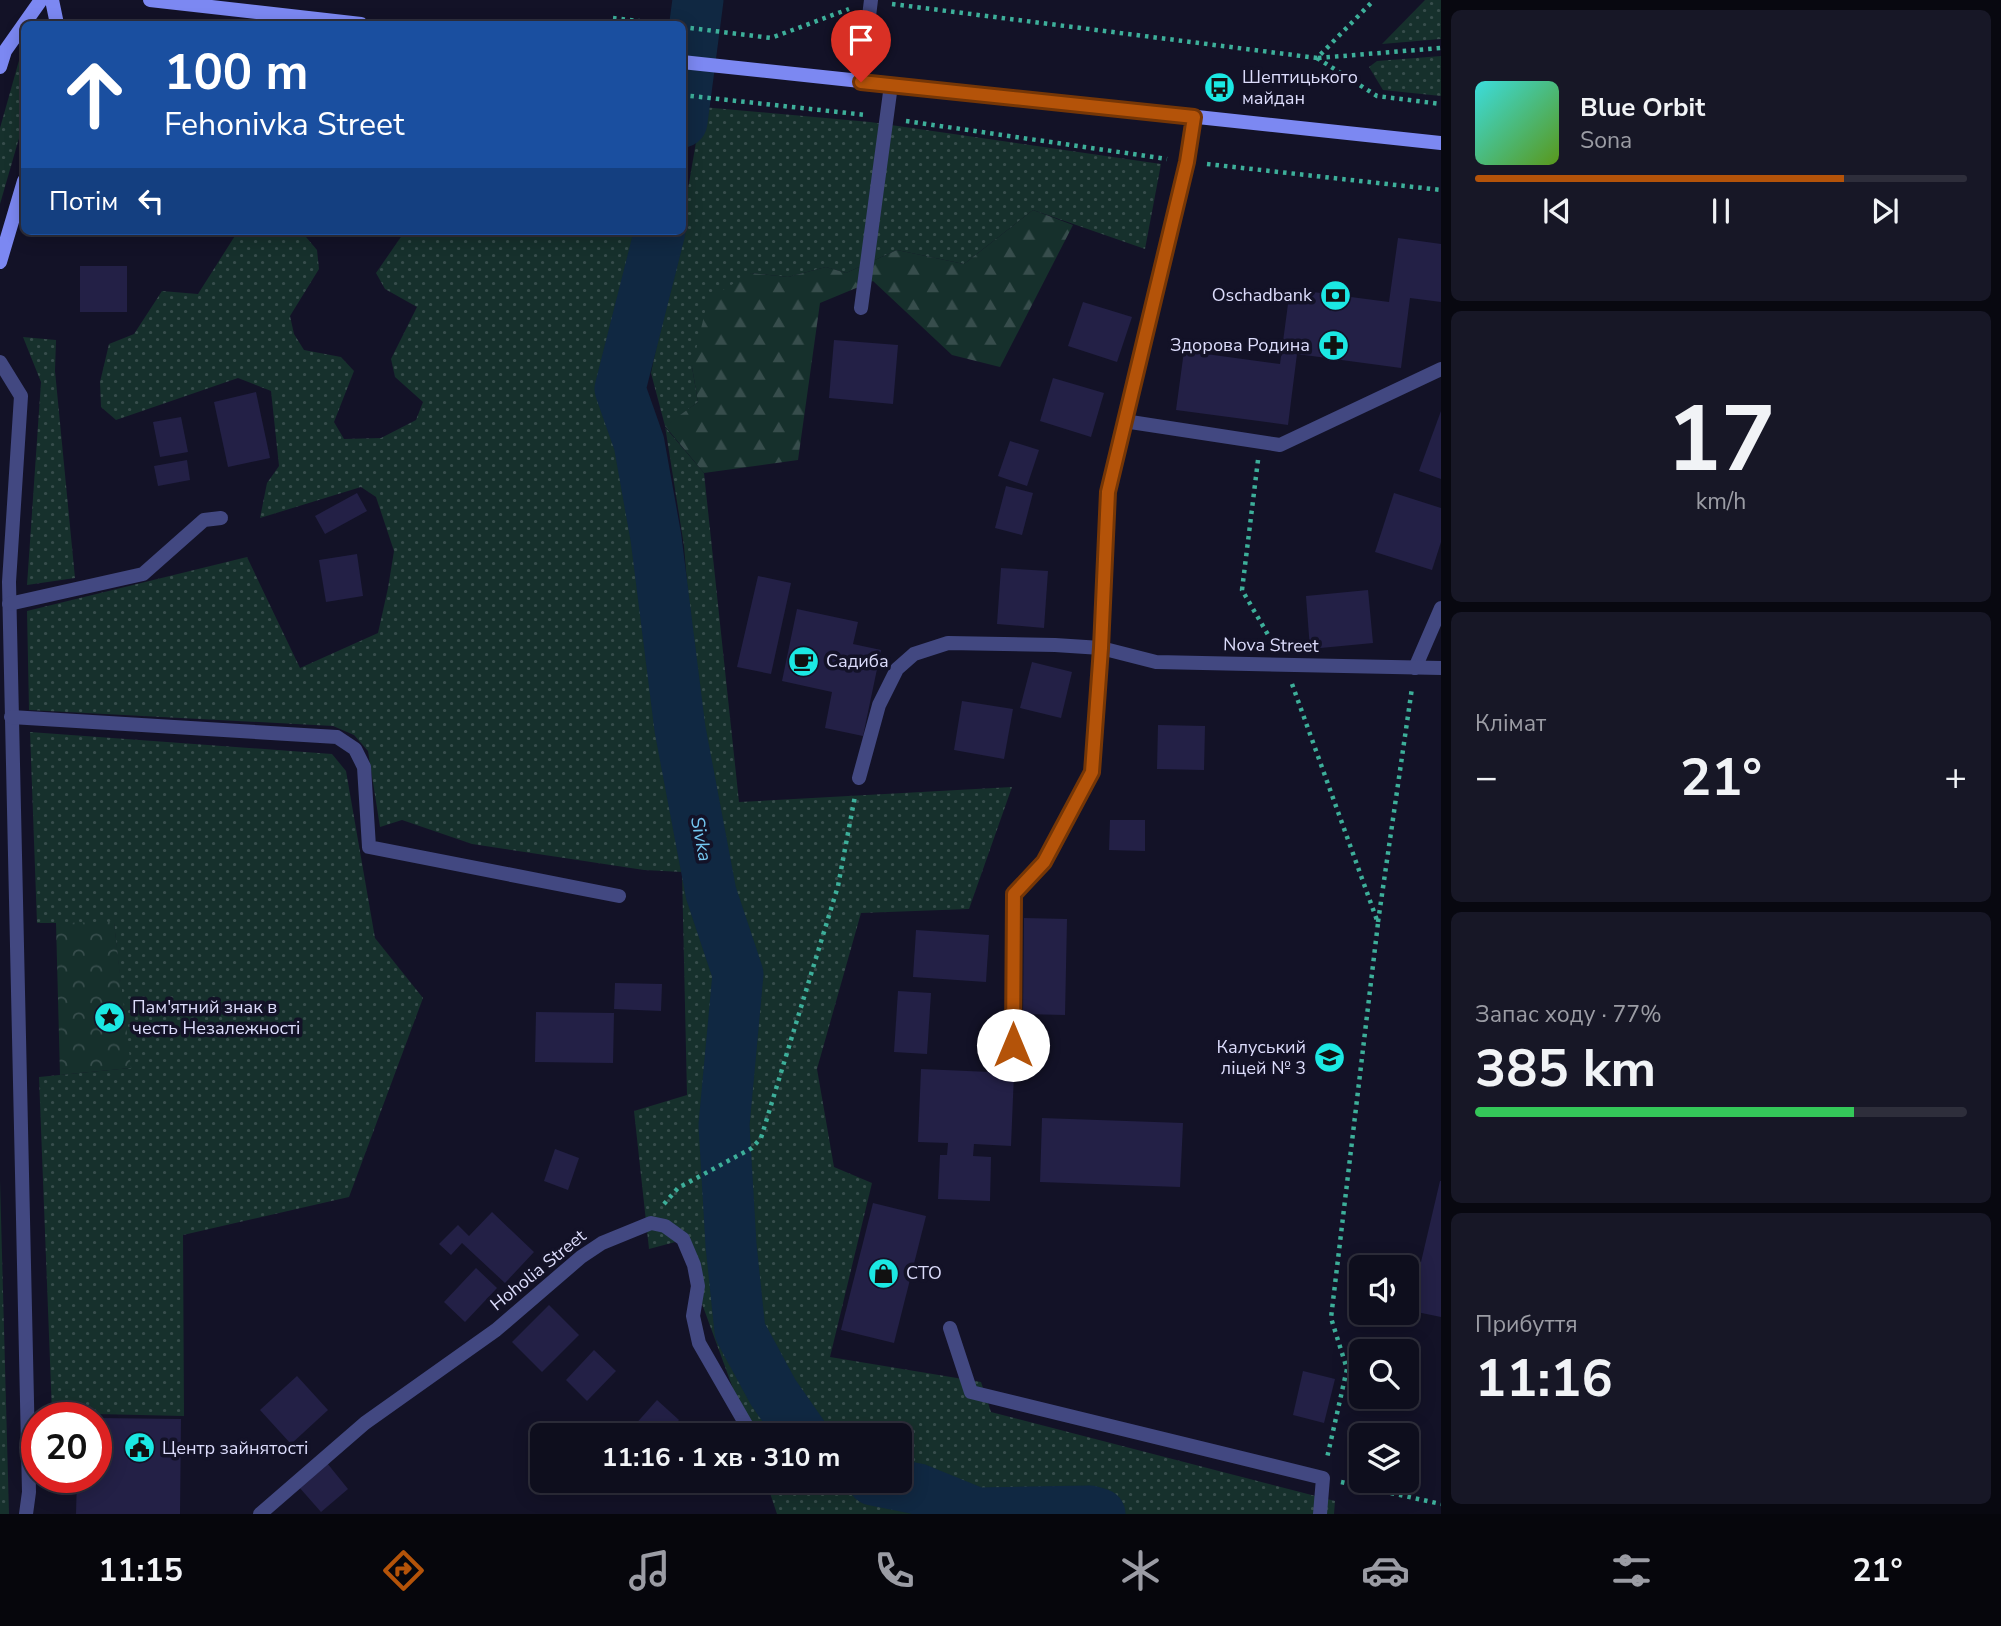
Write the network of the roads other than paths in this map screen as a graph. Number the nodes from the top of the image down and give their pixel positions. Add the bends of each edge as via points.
1 (41, 0) edge
2 (52, 0) edge
3 (150, 0) edge
4 (871, 0) edge
5 (26, 21) edge
6 (56, 21) edge
7 (335, 21) edge
8 (21, 28) edge
9 (686, 62) edge
10 (0, 67) edge
11 (861, 82) junction
12 (891, 85) junction
13 (1194, 117) junction
14 (1441, 143) edge
15 (21, 191) edge
16 (0, 262) edge
17 (861, 308) dead end
18 (0, 362) edge
19 (1441, 369) edge
20 (1124, 421) junction
21 (221, 518) dead end
22 (9, 604) junction
23 (1441, 608) edge
24 (1101, 648) junction
25 (1415, 668) junction
26 (1441, 668) edge
27 (12, 717) junction
28 (859, 778) road end
29 (619, 896) dead end
30 (1013, 1045) dead end
31 (950, 1328) dead end
32 (746, 1423) edge
33 (26, 1514) edge
34 (260, 1514) edge
35 (1320, 1514) edge

1 - 5 main road
2 - 6 main road
3 - 7 main road
4 - 11 street
8 - 10 main road
9 - 11 main road
11 - 12 main road
12 - 13 main road
12 - 17 street
13 - 14 main road
13 - 20 street
15 - 16 main road
18 - 22 street via 22,396
19 - 20 street via 1280,445
20 - 24 street via 1108,492
21 - 22 street via 204,520 143,574
22 - 27 street
23 - 25 street
24 - 25 street, Nova Street via 1156,662
24 - 28 street, Nova Street via 947,643 914,654 897,669 879,705
24 - 30 street via 1092,772 1044,862 1014,894
25 - 26 street, Nova Street
27 - 29 street via 337,737 355,749 364,766 369,848
27 - 33 street
31 - 35 street via 971,1392 1322,1478
32 - 34 street, Hoholia Street via 699,1343 693,1316 698,1286 683,1239 665,1226 651,1223 581,1257 496,1330 365,1423

